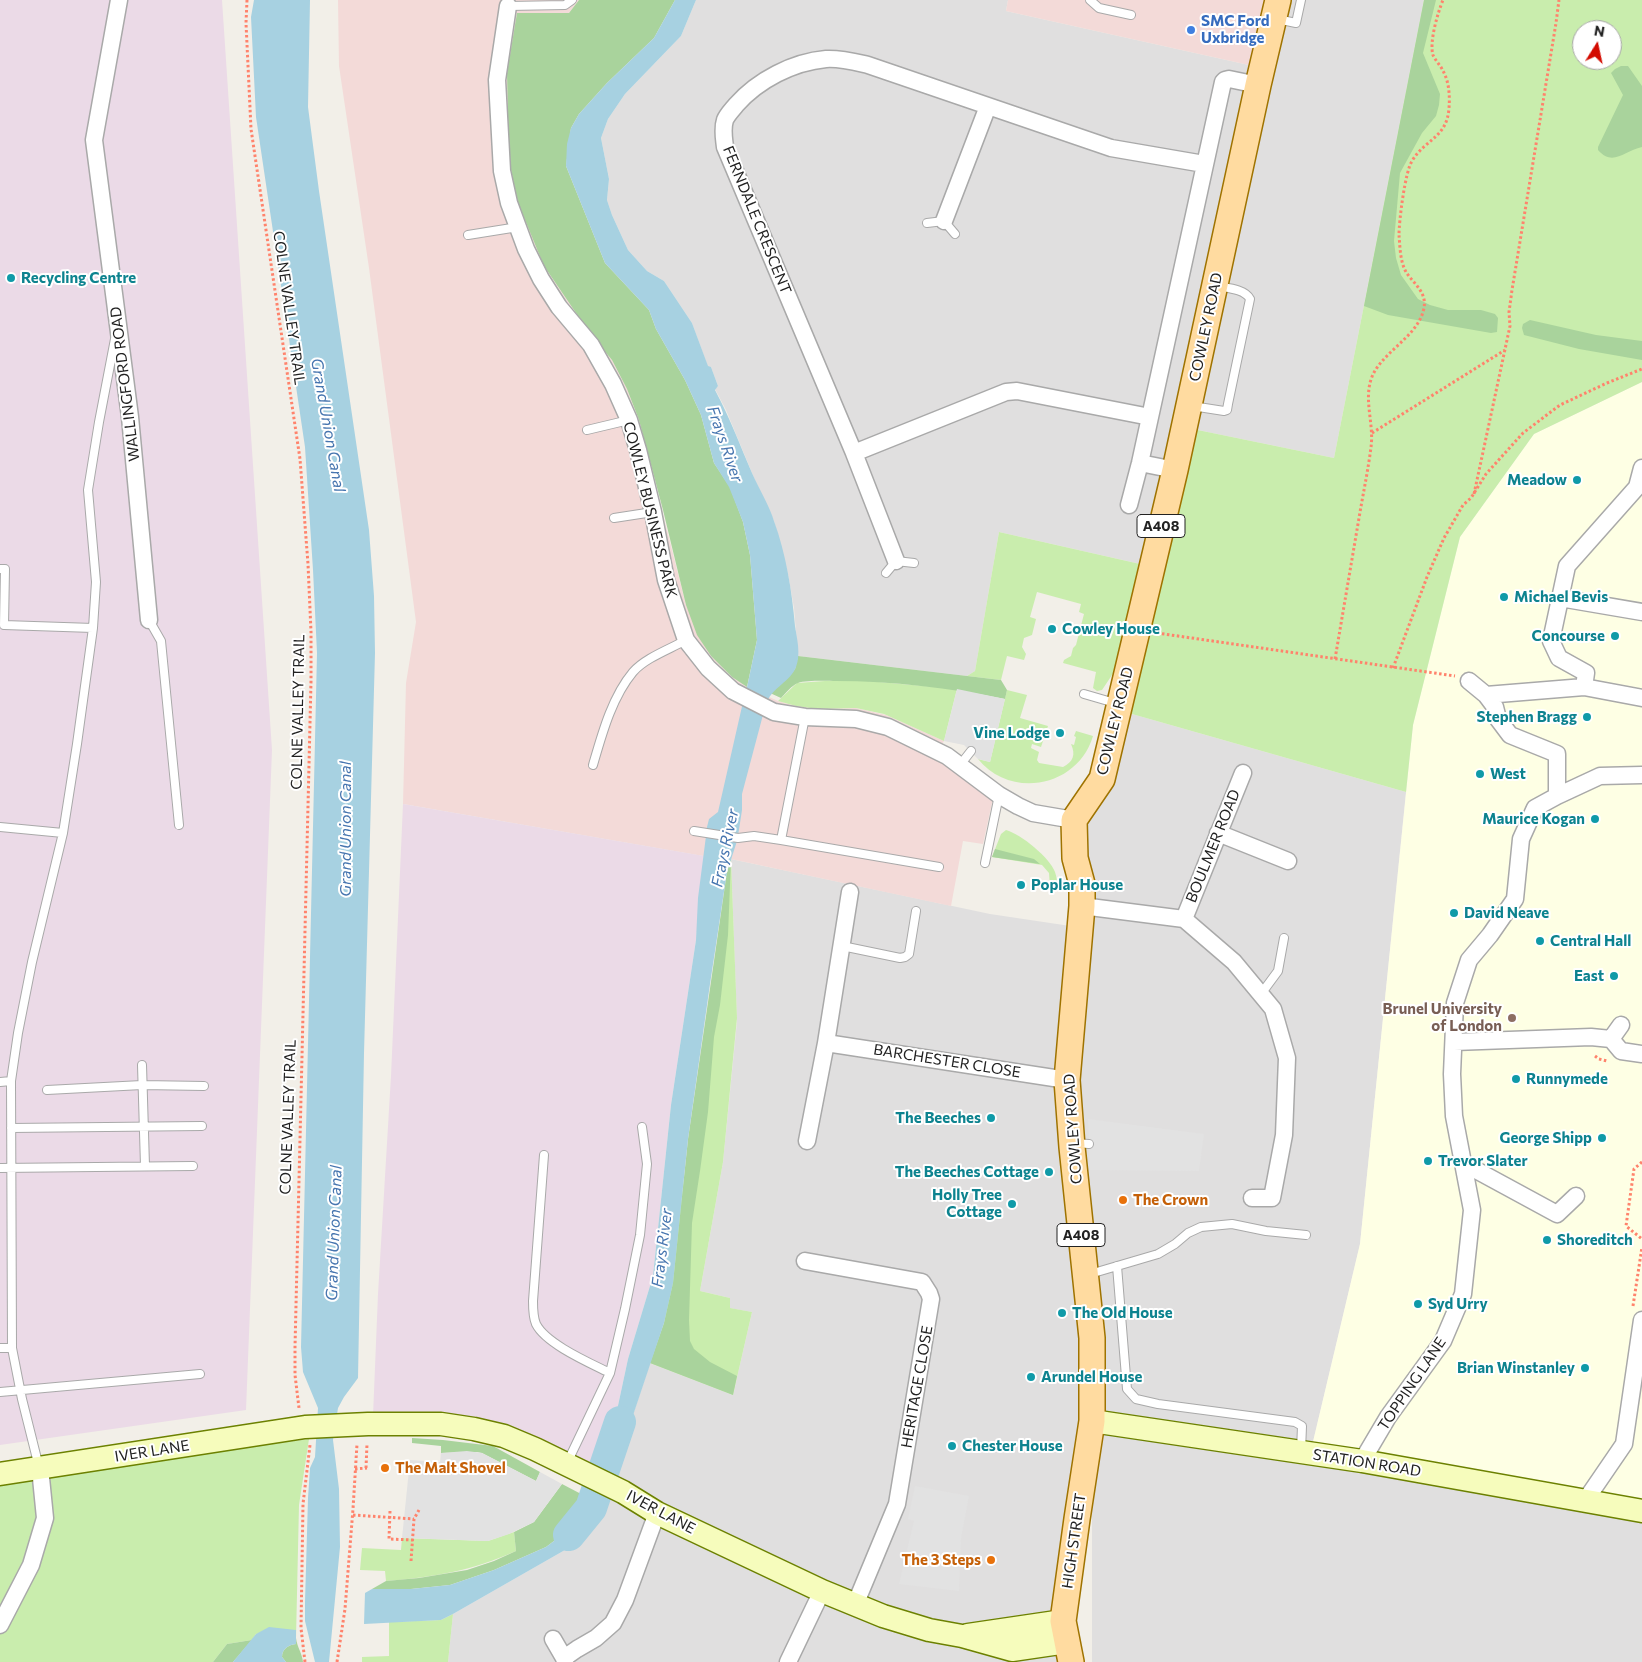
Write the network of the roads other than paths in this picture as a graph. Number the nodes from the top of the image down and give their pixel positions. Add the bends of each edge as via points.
1 (119, 0) edge
2 (572, 0) edge
3 (1090, 0) edge
4 (1301, 0) edge
5 (508, 6) joint
6 (1276, 9) edge
7 (1131, 15) dead end
8 (1258, 85) junction
9 (988, 106) junction
10 (1204, 164) junction
11 (936, 222) joint
12 (518, 227) junction
13 (955, 234) dead end
14 (468, 235) dead end
15 (1216, 285) junction
16 (118, 325) junction
17 (1189, 405) junction
18 (1150, 417) junction
19 (629, 420) junction
20 (587, 430) dead end
21 (854, 453) junction
22 (1140, 463) junction
23 (1642, 468) edge
24 (1175, 470) junction
25 (1129, 505) dead end
26 (653, 512) junction
27 (614, 518) dead end
28 (914, 563) dead end
29 (891, 567) joint
30 (0, 569) edge
31 (1560, 598) junction
32 (1642, 612) edge
33 (149, 620) joint
34 (93, 628) junction
35 (686, 640) junction
36 (1469, 681) road end
37 (1584, 687) junction
38 (1084, 694) dead end
39 (1486, 695) junction
40 (1642, 698) edge
41 (1120, 704) junction
42 (805, 717) junction
43 (971, 751) dead end
44 (592, 765) dead end
45 (960, 765) junction
46 (1243, 773) dead end
47 (1642, 776) edge
48 (1000, 795) junction
49 (1557, 796) junction
50 (1074, 820) junction
51 (179, 825) dead end
52 (0, 828) edge
53 (694, 831) dead end
54 (63, 833) junction
55 (1218, 833) junction
56 (781, 840) junction
57 (1288, 861) dead end
58 (985, 863) dead end
59 (939, 867) dead end
60 (850, 892) dead end
61 (1082, 906) junction
62 (916, 911) dead end
63 (1184, 919) junction
64 (1284, 938) dead end
65 (842, 946) junction
66 (1261, 994) junction
67 (1621, 1024) dead end
68 (1611, 1039) junction
69 (1454, 1042) junction
70 (826, 1043) junction
71 (1642, 1054) edge
72 (142, 1065) dead end
73 (1067, 1080) junction
74 (11, 1081) junction
75 (0, 1082) edge
76 (142, 1085) junction
77 (204, 1086) dead end
78 (47, 1090) dead end
79 (202, 1126) dead end
80 (144, 1127) junction
81 (642, 1127) dead end
82 (11, 1128) junction
83 (807, 1141) dead end
84 (544, 1155) dead end
85 (1463, 1163) junction
86 (145, 1166) junction
87 (193, 1166) dead end
88 (12, 1167) junction
89 (0, 1168) edge
90 (1576, 1196) dead end
91 (1252, 1198) dead end
92 (1306, 1235) dead end
93 (805, 1261) dead end
94 (1117, 1266) junction
95 (1086, 1275) junction
96 (1642, 1320) edge
97 (0, 1348) edge
98 (12, 1348) junction
99 (610, 1373) junction
100 (200, 1374) dead end
101 (20, 1390) junction
102 (0, 1392) edge
103 (1092, 1421) junction
104 (1301, 1452) junction
105 (1362, 1461) junction
106 (40, 1468) junction
107 (574, 1468) junction
108 (0, 1474) edge
109 (1585, 1501) junction
110 (1642, 1510) edge
111 (657, 1513) junction
112 (822, 1591) junction
113 (854, 1605) junction
114 (0, 1625) edge
115 (553, 1639) dead end
116 (1067, 1642) edge
117 (564, 1660) edge
118 (788, 1662) edge

1 - 16 street, WALLINGFORD ROAD via 94,140
2 - 5 lane via 565,5
3 - 7 lane via 1099,8
4 - 6 lane via 1296,23
5 - 12 street, COWLEY BUSINESS PARK via 497,80 502,171
6 - 8 main road, COWLEY ROAD / A408
8 - 10 street via 1229,79 1223,82
8 - 15 main road, COWLEY ROAD / A408
9 - 10 street, FERNDALE CRESCENT via 1111,148
9 - 11 street
9 - 21 street, FERNDALE CRESCENT via 868,65 827,59 789,68 773,76 748,94 725,121 725,147
10 - 18 street
11 - 13 lane
12 - 14 lane
12 - 19 street, COWLEY BUSINESS PARK via 541,280 591,345
15 - 17 main road, COWLEY ROAD / A408
15 - 17 lane via 1244,292 1250,299 1228,404 1224,412
16 - 33 street, WALLINGFORD ROAD
16 - 34 lane via 88,490 96,582
17 - 24 main road, COWLEY ROAD / A408
18 - 21 street via 1018,391 1006,392
18 - 22 street
19 - 20 lane
19 - 26 street, COWLEY BUSINESS PARK
21 - 29 street, FERNDALE CRESCENT
22 - 24 street
22 - 25 street
23 - 31 street via 1637,487 1567,566
24 - 41 main road, COWLEY ROAD / A408
26 - 27 lane
26 - 35 street, COWLEY BUSINESS PARK via 666,580
28 - 29 lane
30 - 34 lane via 5,569 4,625
31 - 32 street
31 - 37 street via 1551,640 1559,658 1586,673
33 - 51 lane via 161,641
34 - 54 lane
35 - 42 street, COWLEY BUSINESS PARK via 708,668 738,694 774,712
35 - 44 lane via 634,671 614,705
36 - 39 street
37 - 39 street
37 - 40 street
38 - 41 lane
39 - 49 street via 1510,734 1557,754
41 - 50 main road, COWLEY ROAD / A408 via 1102,779
42 - 45 street via 856,719 888,727
42 - 56 lane
43 - 45 lane
45 - 48 street
46 - 55 street, BOULMER ROAD
47 - 49 street, TOPPING LANE via 1600,776
48 - 50 street via 1033,813
48 - 58 lane
49 - 69 street, TOPPING LANE via 1535,808 1521,839 1515,899 1469,960 1456,1003
50 - 61 main road, COWLEY ROAD / A408 via 1075,858 1082,884
52 - 54 lane
53 - 56 lane
54 - 74 lane via 32,962
55 - 57 street
55 - 63 street, BOULMER ROAD
56 - 59 lane
60 - 65 street
61 - 63 street
61 - 73 main road, COWLEY ROAD / A408
62 - 65 lane via 906,957
63 - 66 street via 1234,962
64 - 66 lane via 1278,972
65 - 70 street
66 - 91 street via 1273,1009 1287,1058 1284,1134 1272,1198
67 - 68 street
68 - 69 street
68 - 71 street via 1621,1051
69 - 85 street, TOPPING LANE via 1454,1116
70 - 73 street, BARCHESTER CLOSE
70 - 83 street
72 - 76 lane
73 - 95 main road, COWLEY ROAD / A408 via 1081,1144
74 - 75 lane
74 - 82 lane
76 - 77 lane
76 - 78 lane
76 - 80 lane
79 - 80 lane
80 - 82 lane
80 - 86 lane
81 - 99 lane via 647,1164 640,1235
82 - 88 lane
84 - 99 lane via 533,1301 536,1324 553,1342
85 - 90 street via 1557,1214
85 - 105 street, TOPPING LANE via 1472,1210 1463,1294 1443,1341 1388,1417
86 - 87 lane
86 - 88 lane
88 - 89 lane
88 - 98 lane
92 - 94 lane via 1232,1224 1201,1227 1158,1254
93 - 113 street, HERITAGE CLOSE via 922,1282 931,1299 897,1504
94 - 95 lane
94 - 104 lane via 1127,1389 1136,1399 1295,1422 1302,1426
95 - 103 main road, COWLEY ROAD / A408 via 1092,1338
96 - 109 street via 1624,1444
97 - 98 lane
98 - 101 lane
99 - 107 lane
100 - 101 lane
101 - 102 lane
101 - 106 lane
103 - 104 main road, STATION ROAD
103 - 116 main road, HIGH STREET / A408 via 1077,1519
104 - 105 main road, STATION ROAD
105 - 109 main road, STATION ROAD
106 - 107 main road, IVER LANE via 308,1427 441,1424 504,1436
106 - 108 main road, IVER LANE
106 - 114 street via 44,1518 31,1565
107 - 111 main road, IVER LANE
109 - 110 main road, STATION ROAD
111 - 112 main road, IVER LANE
111 - 117 street via 625,1600 613,1622
112 - 113 main road, IVER LANE
112 - 118 street
113 - 116 main road, IVER LANE via 929,1630 1012,1650
115 - 117 street

